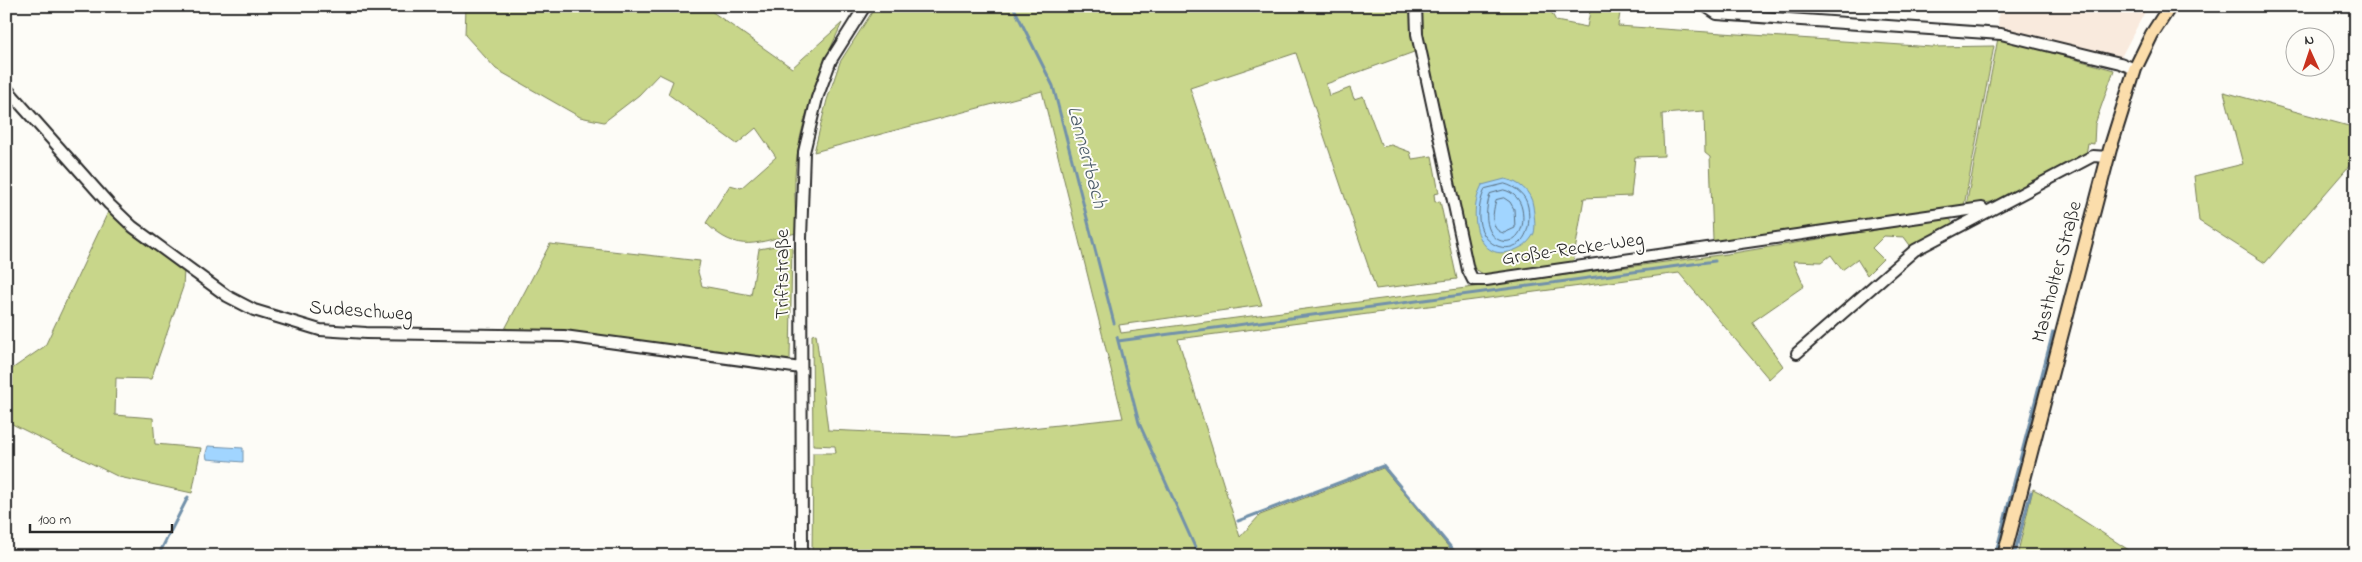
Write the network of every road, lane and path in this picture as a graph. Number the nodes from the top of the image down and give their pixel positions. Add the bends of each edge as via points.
1 (865, 6) edge
2 (1416, 6) edge
3 (1706, 6) edge
4 (2170, 6) edge
5 (2135, 70) junction
6 (6, 88) edge
7 (2108, 157) junction
8 (1954, 212) junction
9 (1985, 212) junction
10 (1961, 225) junction
11 (1797, 353) dead end
12 (801, 368) junction
13 (802, 556) edge
14 (2004, 556) edge

1 - 12 street, Triftstraße via 831,60 817,98 804,152
2 - 8 street, Große-Recke-Weg via 1417,34 1472,280
3 - 5 street via 1717,14 2001,34 2116,62
4 - 5 main road, Mastholter Straße
5 - 7 main road, Mastholter Straße
6 - 12 street, Sudeschweg via 133,227 227,296 254,310 320,330 564,336
7 - 9 street via 2093,156
7 - 14 main road, Mastholter Straße
8 - 9 street, Große-Recke-Weg via 1982,208
8 - 10 street
9 - 10 street
10 - 11 street via 1915,250
12 - 13 street, Triftstraße

